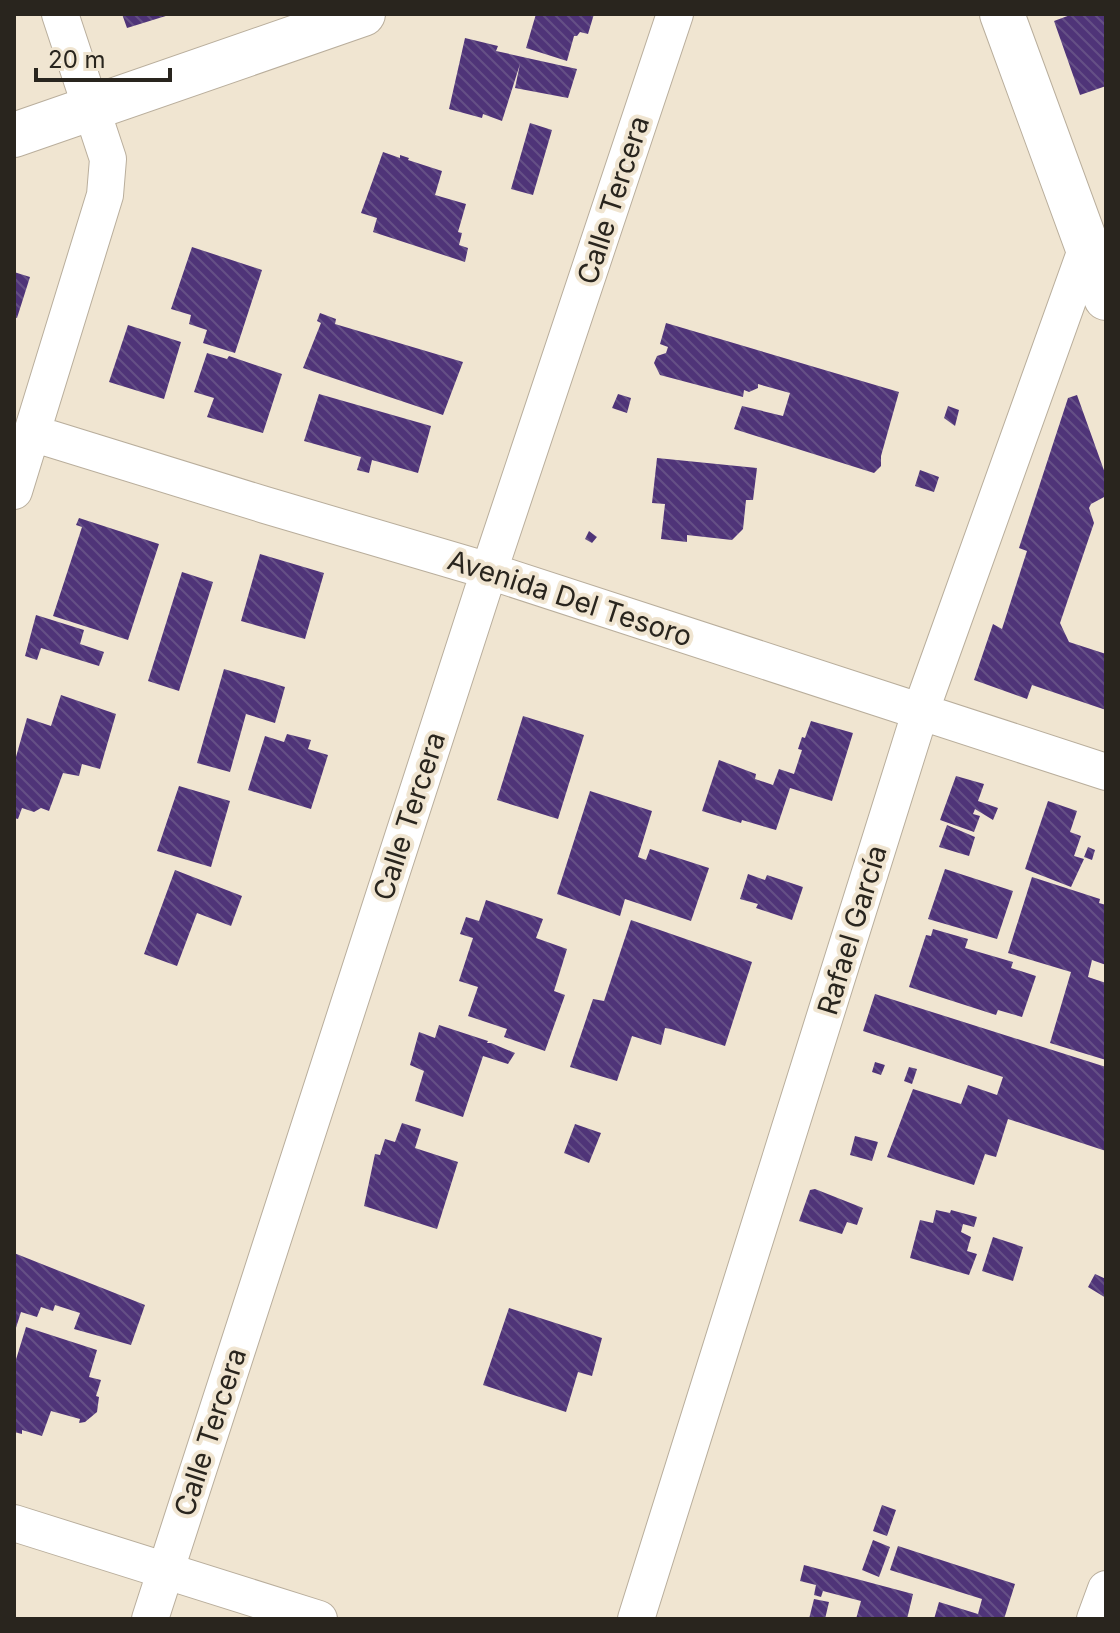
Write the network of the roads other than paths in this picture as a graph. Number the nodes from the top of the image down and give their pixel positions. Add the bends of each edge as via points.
1 (60, 14) edge
2 (363, 14) edge
3 (675, 14) edge
4 (1002, 14) edge
5 (91, 108) junction
6 (14, 135) edge
7 (1087, 247) junction
8 (1106, 298) edge
9 (32, 433) junction
10 (14, 491) edge
11 (489, 571) junction
12 (920, 713) junction
13 (1106, 772) edge
14 (14, 1523) edge
15 (165, 1570) junction
16 (1106, 1589) edge
17 (150, 1619) edge
18 (319, 1619) edge
19 (636, 1619) edge
20 (1095, 1619) edge

1 - 5 street
2 - 5 street
3 - 11 street, Calle Tercera
4 - 7 street
5 - 6 street
5 - 9 street via 108,159 105,195
7 - 8 street
7 - 12 street, Rafael García
9 - 10 street
9 - 11 street, Avenida Del Tesoro
11 - 12 street, Avenida Del Tesoro
11 - 15 street, Calle Tercera
12 - 13 street, Avenida Del Tesoro
12 - 19 street, Rafael García
14 - 15 street
15 - 17 street, Calle Tercera
15 - 18 street
16 - 20 street

